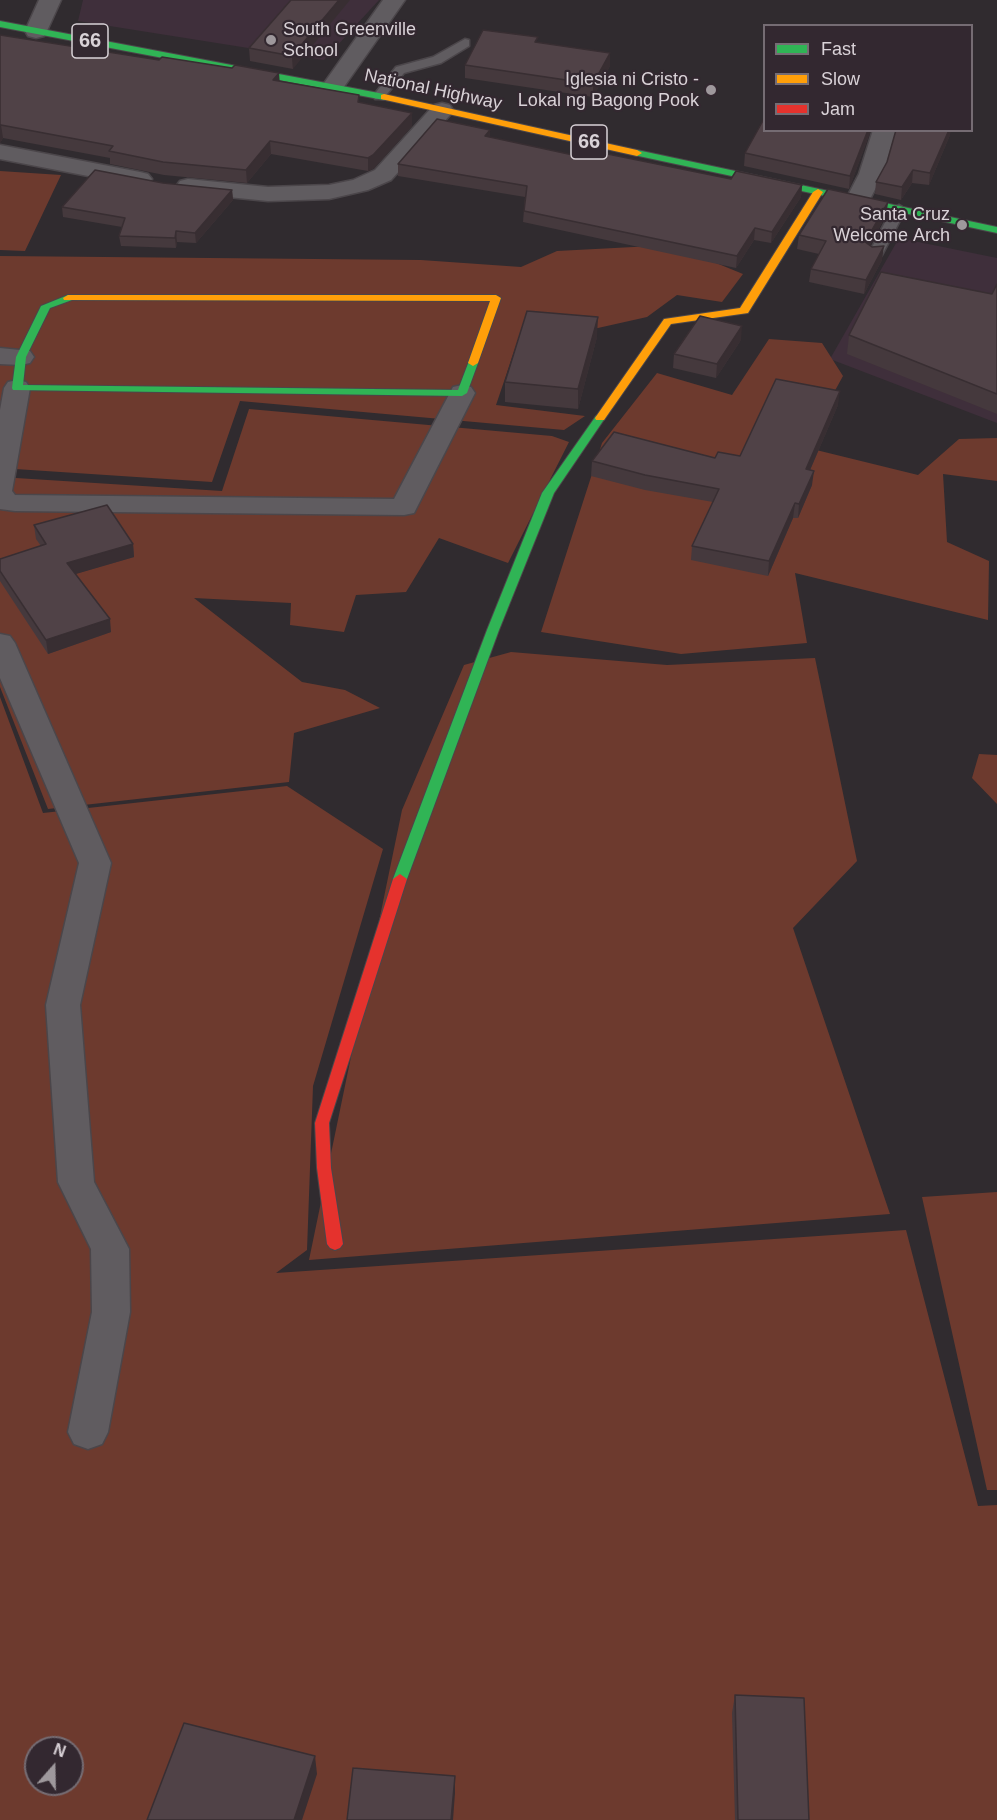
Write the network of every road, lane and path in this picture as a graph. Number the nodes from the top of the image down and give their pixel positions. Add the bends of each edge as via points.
1 (50, 0) edge
2 (394, 0) edge
3 (0, 24) edge
4 (36, 31) junction
5 (465, 43) dead end
6 (333, 86) junction
7 (379, 96) junction
8 (442, 110) junction
9 (884, 132) edge
10 (0, 152) edge
11 (818, 192) junction
12 (856, 201) junction
13 (899, 209) junction
14 (997, 230) edge
15 (875, 255) edge
16 (11, 356) edge
17 (17, 388) junction
18 (462, 393) junction
19 (0, 489) edge
20 (0, 494) edge
21 (0, 643) edge
22 (335, 1244) dead end
23 (88, 1432) dead end

1 - 4 street
2 - 6 street
3 - 4 street, National Highway / 66
4 - 6 street, National Highway / 66
5 - 7 lane via 437,60 400,70
6 - 7 street, National Highway / 66
7 - 8 street, National Highway / 66
8 - 10 street via 383,175 329,192 268,194 164,184
8 - 11 street, National Highway / 66
9 - 12 street via 871,174
11 - 12 street, National Highway / 66
11 - 22 street via 744,311 668,321 548,493 406,859 322,1123
12 - 13 street, National Highway / 66
13 - 14 street, National Highway / 66
13 - 15 lane
16 - 17 street
16 - 18 street via 46,306 68,298 496,298
17 - 18 street
17 - 19 street
18 - 20 street via 404,507 15,503 3,501
21 - 23 street via 95,863 63,1005 76,1182 110,1249 111,1312

